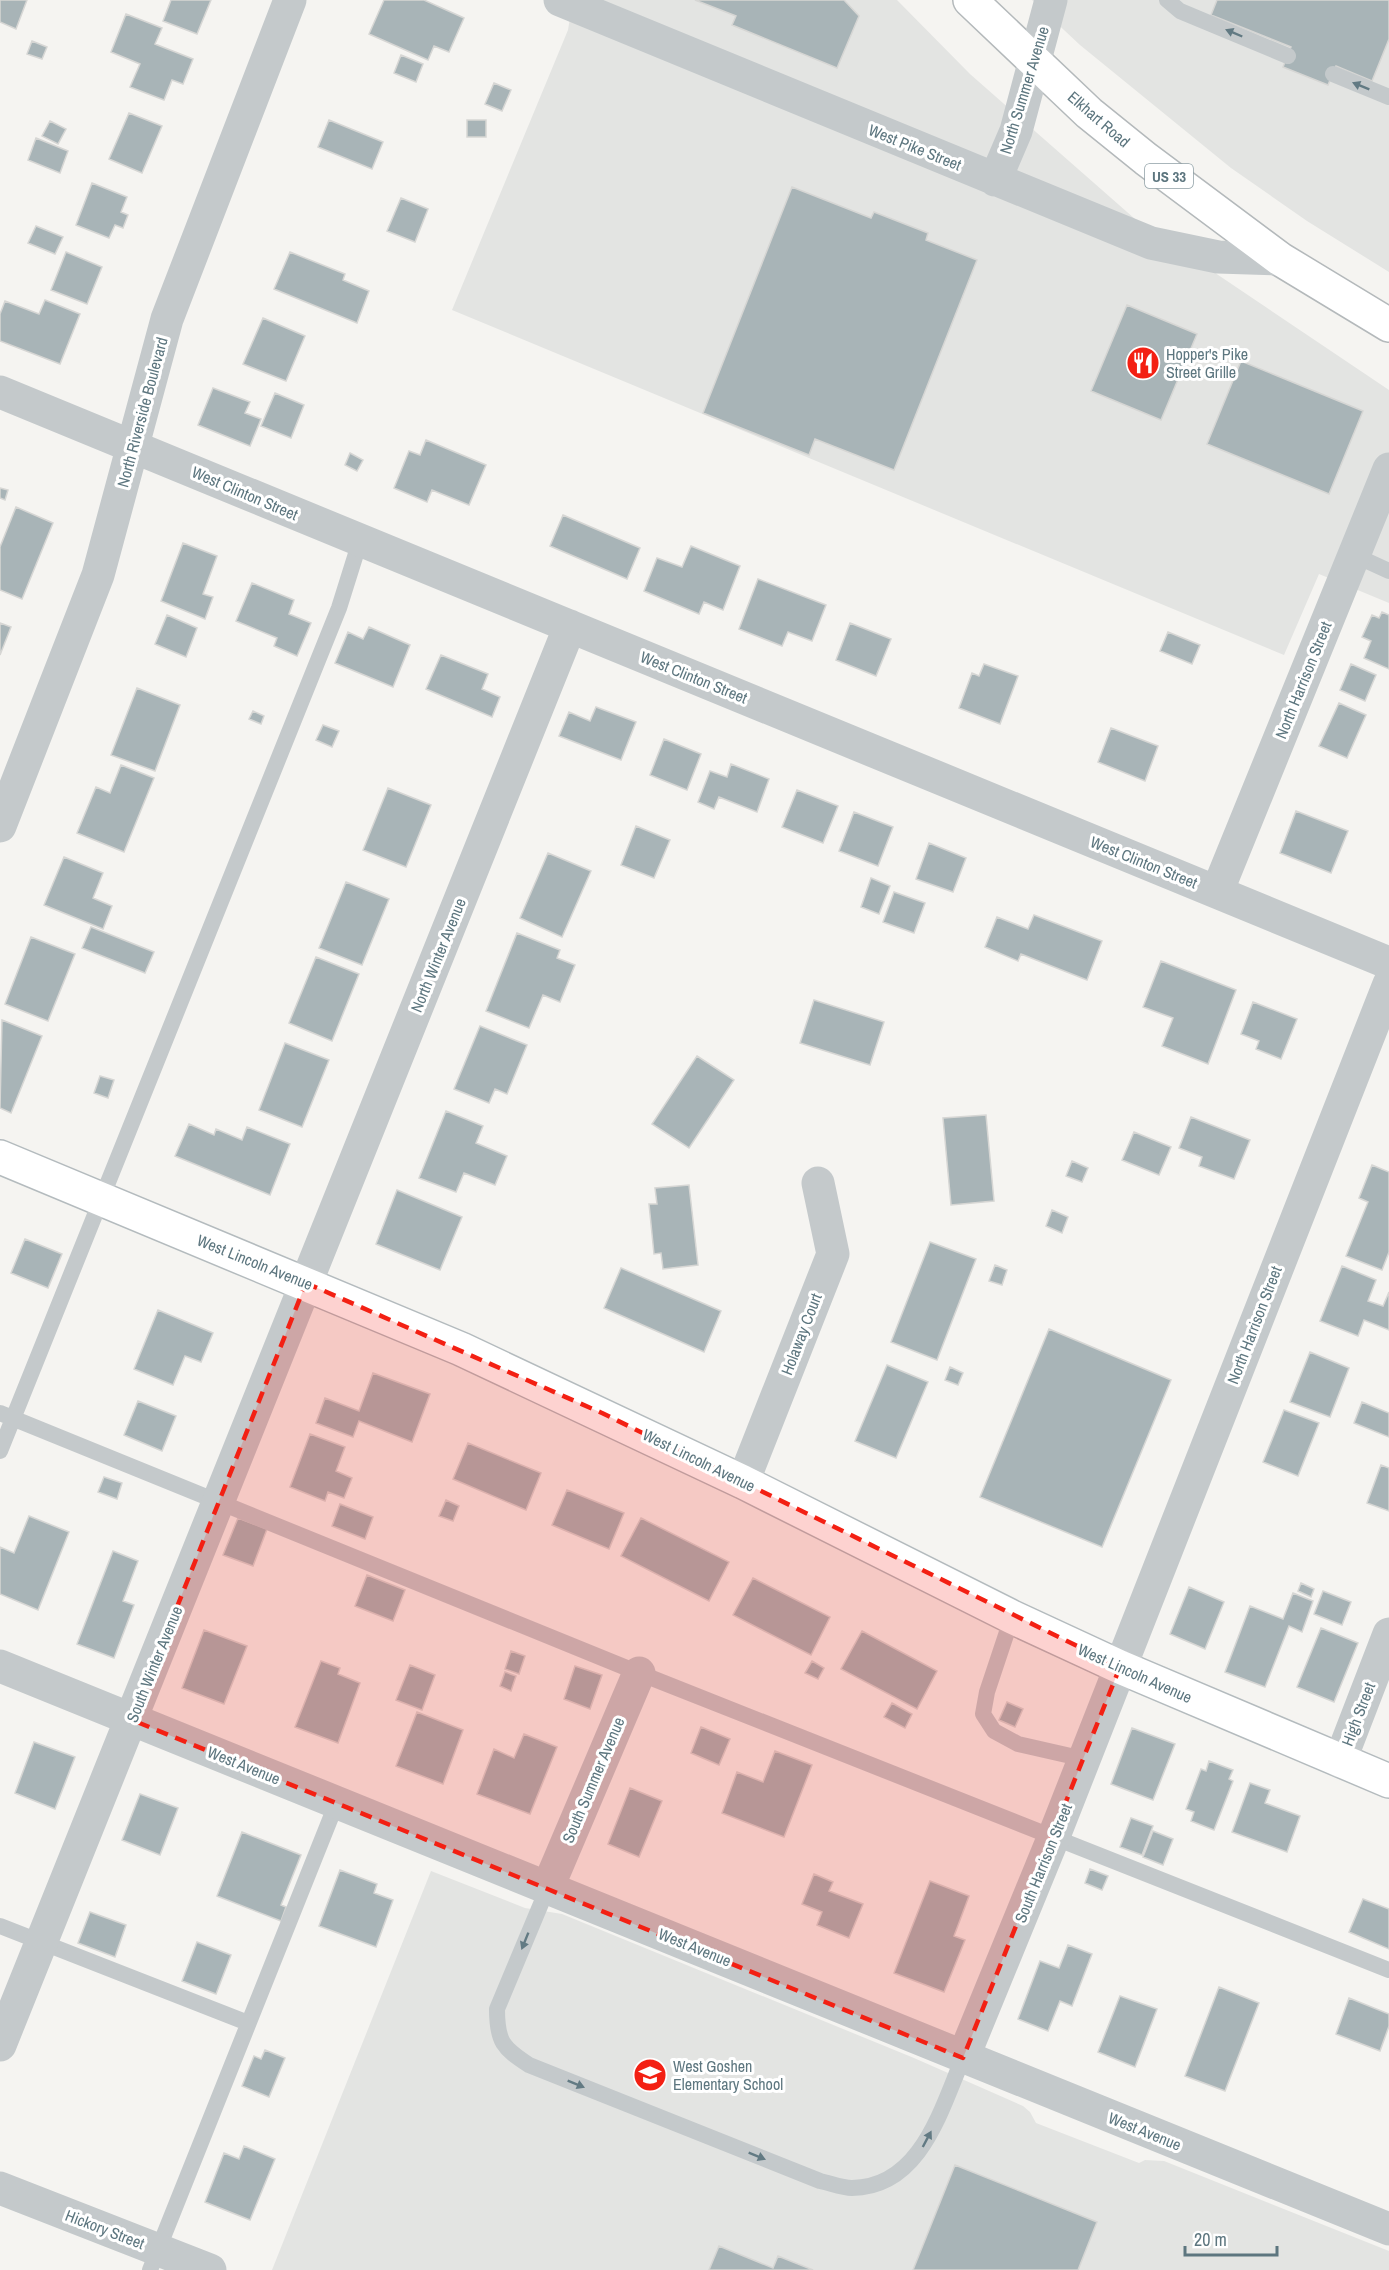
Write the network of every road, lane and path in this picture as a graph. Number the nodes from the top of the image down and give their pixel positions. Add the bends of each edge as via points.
1 (290, 0) edge
2 (560, 0) edge
3 (970, 0) edge
4 (1051, 0) edge
5 (1167, 0) edge
6 (1288, 56) dead end
7 (1035, 59) junction
8 (1333, 74) dead end
9 (1389, 98) edge
10 (995, 180) junction
11 (1280, 259) junction
12 (1389, 325) edge
13 (0, 392) edge
14 (134, 446) junction
15 (1389, 469) edge
16 (360, 541) junction
17 (1354, 555) junction
18 (1389, 571) edge
19 (570, 626) junction
20 (0, 826) edge
21 (1217, 892) junction
22 (1389, 963) edge
23 (1389, 984) edge
24 (0, 1157) edge
25 (819, 1183) dead end
26 (99, 1199) junction
27 (306, 1282) junction
28 (7, 1415) edge
29 (0, 1451) edge
30 (743, 1482) junction
31 (219, 1502) junction
32 (1012, 1617) junction
33 (1389, 1634) edge
34 (0, 1666) edge
35 (1120, 1667) junction
36 (639, 1673) junction
37 (132, 1720) junction
38 (1084, 1759) junction
39 (1340, 1761) junction
40 (1389, 1781) edge
41 (337, 1802) junction
42 (1054, 1836) junction
43 (548, 1887) junction
44 (0, 1926) edge
45 (41, 1943) junction
46 (1389, 1970) edge
47 (248, 2023) junction
48 (0, 2045) edge
49 (963, 2058) junction
50 (0, 2188) edge
51 (1389, 2229) edge
52 (155, 2260) edge
53 (210, 2270) edge

1 - 14 street, North Riverside Boulevard via 167,320
2 - 10 street, West Pike Street
3 - 7 main road, Elkhart Road / US 33
4 - 7 street, North Summer Avenue
6 -> 5 lane via 1180,11
7 - 10 street, North Summer Avenue via 1016,131
7 - 11 main road, Elkhart Road / US 33 via 1089,113
9 -> 8 lane
10 - 11 street, West Pike Street via 1151,243 1218,257
11 - 12 main road, Elkhart Road / US 33
13 - 14 street, West Clinton Street
14 - 16 street, West Clinton Street
14 - 20 street, North Riverside Boulevard via 98,575
15 - 17 street, North Harrison Street
16 - 19 street, West Clinton Street
16 - 26 lane via 339,608
17 - 18 lane
17 - 21 street, North Harrison Street
19 - 21 street, West Clinton Street
19 - 27 street, North Winter Avenue
21 - 22 street, West Clinton Street
23 - 35 street, North Harrison Street
24 - 26 main road, West Lincoln Avenue
25 - 30 street, Holaway Court via 832,1254
26 - 27 main road, West Lincoln Avenue
26 - 28 lane
27 - 30 main road, West Lincoln Avenue via 461,1349
27 - 31 street, South Winter Avenue
28 - 29 lane
28 - 31 lane
30 - 32 main road, West Lincoln Avenue
31 - 36 lane
31 - 37 street, South Winter Avenue
32 - 35 main road, West Lincoln Avenue
32 - 38 lane via 983,1714 994,1731 1018,1744
33 - 39 street, High Street
34 - 37 street, West Avenue
35 - 38 street, South Harrison Street
35 - 39 main road, West Lincoln Avenue
36 - 42 lane
36 - 43 street, South Summer Avenue
37 - 41 street, West Avenue
37 - 45 street, South Winter Avenue
38 - 42 street, South Harrison Street
39 - 40 main road, West Lincoln Avenue
41 - 43 street, West Avenue
41 - 47 lane
42 - 46 lane
42 - 49 street, South Harrison Street
43 - 49 street, West Avenue
43 -> 49 lane via 497,2009 497,2031 506,2050 529,2065 820,2181 852,2188 883,2181 906,2167 926,2144
44 - 45 lane
45 - 47 lane
45 - 48 street, South Winter Avenue
47 - 52 lane
49 - 51 street, West Avenue
50 - 52 street, Hickory Street
52 - 53 street, Hickory Street

